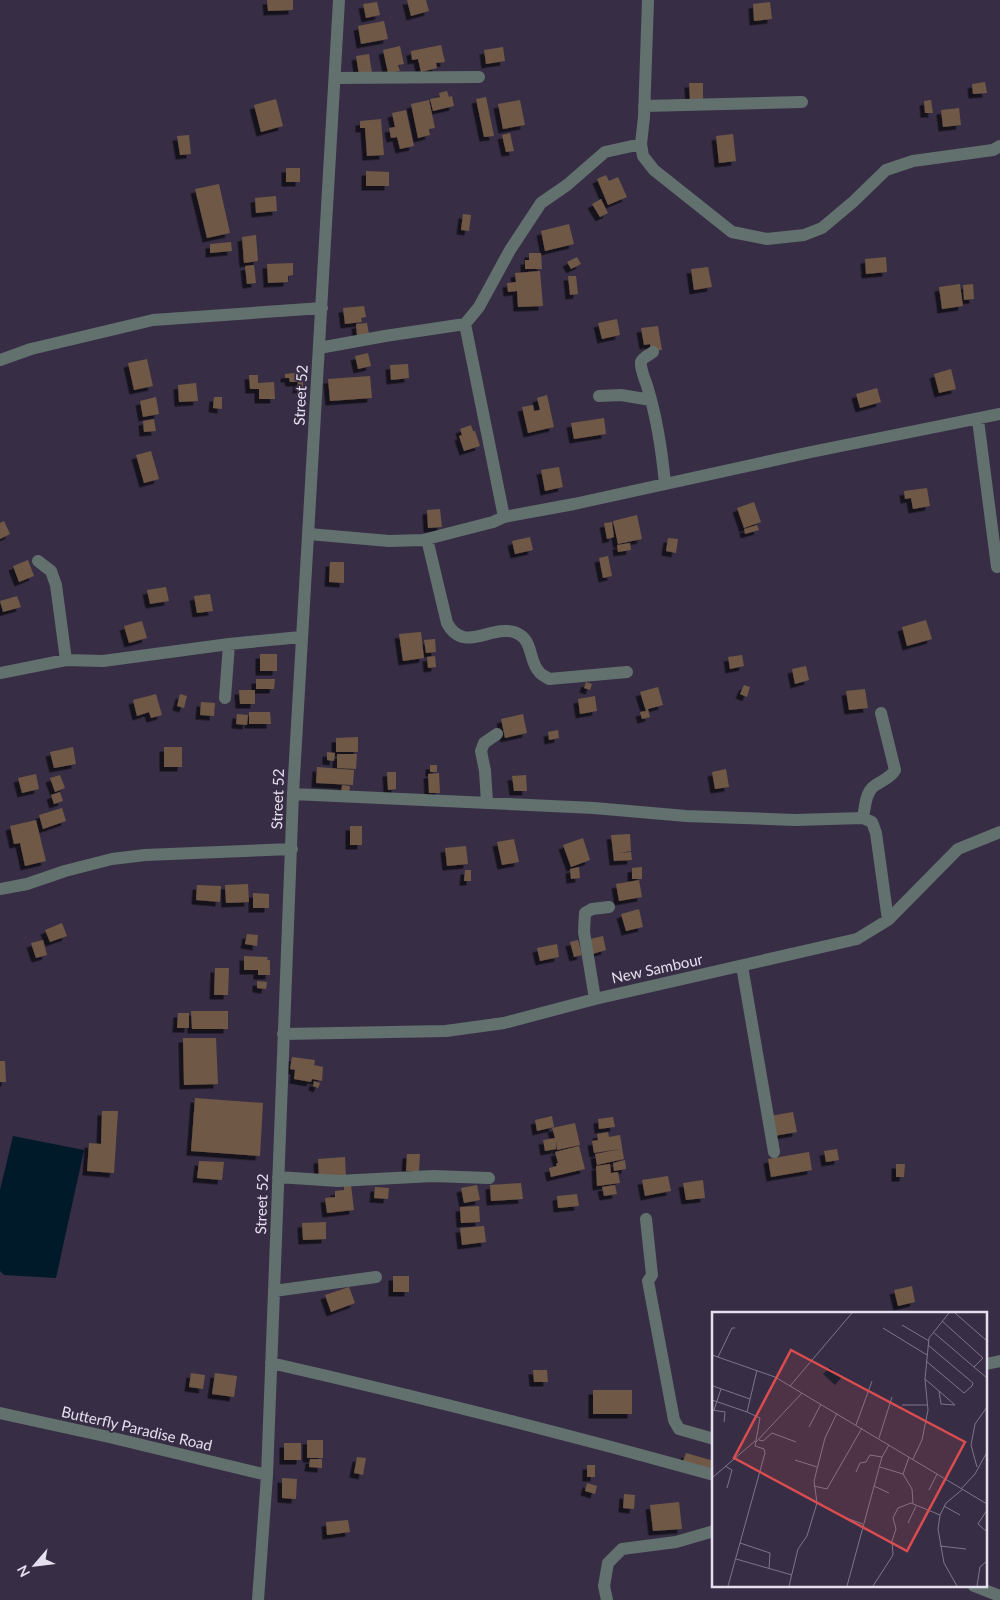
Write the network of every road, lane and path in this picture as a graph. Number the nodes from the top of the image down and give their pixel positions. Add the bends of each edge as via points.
1 (339, 0) edge
2 (648, 0) edge
3 (334, 78) junction
4 (479, 78) dead end
5 (802, 102) dead end
6 (644, 106) junction
7 (641, 144) junction
8 (1000, 146) edge
9 (322, 308) junction
10 (465, 324) junction
11 (319, 348) junction
12 (652, 352) dead end
13 (0, 360) edge
14 (599, 396) dead end
15 (651, 400) junction
16 (1000, 414) edge
17 (978, 420) junction
18 (665, 484) junction
19 (504, 517) junction
20 (308, 534) junction
21 (427, 539) junction
22 (38, 561) dead end
23 (997, 567) dead end
24 (301, 637) junction
25 (229, 644) junction
26 (66, 660) junction
27 (627, 672) dead end
28 (0, 674) edge
29 (225, 698) dead end
30 (881, 713) dead end
31 (498, 734) dead end
32 (293, 794) junction
33 (487, 802) junction
34 (863, 818) junction
35 (1000, 832) edge
36 (292, 848) junction
37 (0, 889) edge
38 (609, 907) dead end
39 (888, 920) junction
40 (742, 966) junction
41 (595, 999) junction
42 (284, 1034) junction
43 (774, 1152) dead end
44 (278, 1177) junction
45 (489, 1178) dead end
46 (646, 1219) dead end
47 (376, 1277) dead end
48 (274, 1291) junction
49 (271, 1363) junction
50 (0, 1414) edge
51 (712, 1438) edge
52 (712, 1474) edge
53 (267, 1475) junction
54 (712, 1532) edge
55 (979, 1588) edge
56 (1000, 1596) edge
57 (258, 1600) edge
58 (607, 1600) edge

1 - 3 street, Street 52
2 - 6 street
3 - 4 street
3 - 9 street, Street 52
5 - 6 street
6 - 7 street
7 - 8 street via 644,156 654,170 732,232 767,239 804,235 822,228 886,170 913,161 993,150
7 - 10 street via 604,152 567,185 541,202 479,307
9 - 11 street, Street 52
9 - 13 street via 153,320 31,349
10 - 11 street
10 - 19 street
11 - 20 street, Street 52
12 - 15 street via 641,362
14 - 15 street via 621,395
15 - 18 street
16 - 17 street
17 - 18 street
17 - 23 street
18 - 19 street
19 - 21 street
20 - 21 street via 389,541
20 - 24 street, Street 52
21 - 27 street via 447,623 455,634 464,638 512,631 528,643 540,674 550,679
22 - 26 street via 51,571 56,585
24 - 25 street
24 - 32 street, Street 52
25 - 26 street via 103,661
25 - 29 street
26 - 28 street
30 - 34 street via 895,770 872,788
31 - 33 street via 484,743 481,751
32 - 33 street
32 - 36 street, Street 52
33 - 34 street via 686,816 795,820
34 - 39 street via 872,822 876,833
35 - 39 street, New Sambour via 958,849
36 - 37 street via 112,859
36 - 42 street, Street 52
38 - 41 street via 592,909 585,914 584,932
39 - 40 street, New Sambour via 857,939
40 - 41 street, New Sambour
40 - 43 street
41 - 42 street, New Sambour via 504,1023 446,1031
42 - 44 street, Street 52
44 - 45 street via 338,1181 433,1176
44 - 48 street, Street 52
46 - 51 street via 652,1276 648,1281 674,1420 679,1429
47 - 48 street
48 - 49 street, Street 52
49 - 52 street via 552,1430
49 - 53 street, Street 52
50 - 53 street, Butterfly Paradise Road
53 - 57 street, Street 52
54 - 58 street via 676,1542 622,1549 608,1563 604,1586
55 - 56 street

